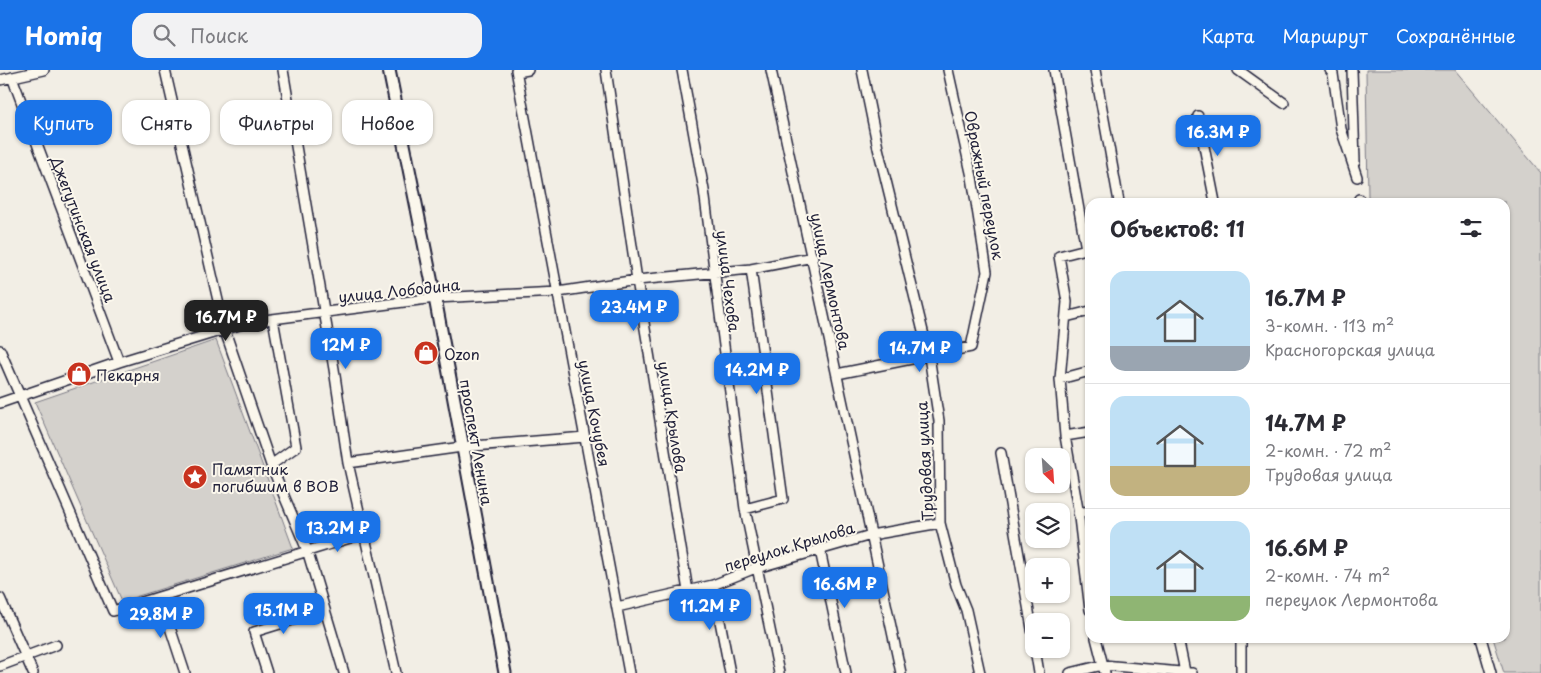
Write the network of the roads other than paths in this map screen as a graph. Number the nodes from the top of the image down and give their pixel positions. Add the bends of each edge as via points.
1 (44, 70) edge
2 (164, 70) edge
3 (282, 70) edge
4 (389, 70) edge
5 (528, 70) edge
6 (606, 70) edge
7 (682, 70) edge
8 (771, 70) edge
9 (862, 70) edge
10 (948, 70) edge
11 (1054, 70) edge
12 (1094, 70) edge
13 (1238, 70) edge
14 (1330, 70) edge
15 (1352, 70) edge
16 (516, 71) edge
17 (12, 77) junction
18 (0, 80) edge
19 (1284, 103) dead end
20 (1198, 116) dead end
21 (1119, 198) edge
22 (1214, 198) edge
23 (1085, 233) edge
24 (1085, 250) edge
25 (813, 257) junction
26 (752, 269) junction
27 (714, 274) junction
28 (637, 280) junction
29 (558, 292) junction
30 (435, 298) junction
31 (324, 312) junction
32 (1085, 312) edge
33 (1066, 317) junction
34 (273, 319) junction
35 (224, 330) junction
36 (0, 350) edge
37 (929, 356) junction
38 (119, 362) junction
39 (1085, 373) edge
40 (836, 374) junction
41 (1060, 379) junction
42 (18, 397) junction
43 (0, 403) edge
44 (1085, 433) edge
45 (1065, 436) junction
46 (585, 437) junction
47 (462, 447) junction
48 (1002, 454) dead end
49 (348, 463) junction
50 (271, 465) junction
51 (745, 509) junction
52 (1085, 512) edge
53 (1078, 513) junction
54 (940, 523) junction
55 (363, 534) junction
56 (871, 535) junction
57 (306, 550) junction
58 (820, 550) junction
59 (757, 568) junction
60 (1085, 570) edge
61 (713, 585) junction
62 (688, 591) junction
63 (160, 597) junction
64 (0, 598) edge
65 (617, 608) junction
66 (325, 610) junction
67 (1029, 613) edge
68 (1097, 643) edge
69 (1179, 643) edge
70 (1241, 643) edge
71 (1482, 643) edge
72 (56, 645) dead end
73 (26, 656) junction
74 (1037, 658) edge
75 (0, 666) edge
76 (1104, 669) edge
77 (1185, 672) edge
78 (33, 673) edge
79 (185, 673) edge
80 (267, 673) edge
81 (344, 673) edge
82 (396, 673) edge
83 (505, 673) edge
84 (629, 673) edge
85 (730, 673) edge
86 (778, 673) edge
87 (846, 673) edge
88 (901, 673) edge
89 (980, 673) edge
90 (1040, 673) edge
91 (1070, 673) edge
92 (1192, 673) edge
93 (1241, 673) edge
94 (1491, 673) edge

1 - 17 street
2 - 35 street
3 - 31 street
4 - 30 main road, проспект Ленина
5 - 16 street
6 - 28 street, улица Крылова
7 - 27 street, улица Чехова via 704,190
8 - 25 street, улица Лермонтова
9 - 37 street, Трудовая улица
10 - 37 street, Овражный переулок via 972,177 987,272 971,347
11 - 23 street
12 - 21 street
13 - 19 street
14 - 15 street via 1341,129 1357,177
16 - 29 street, улица Кочубея
17 - 18 street
17 - 38 street, Джегутинская улица
20 - 22 street
24 - 33 street via 1059,256 1067,302
25 - 26 street, улица Лободина
25 - 40 street, улица Лермонтова
26 - 27 street, улица Лободина
26 - 51 street via 783,499
27 - 28 street, улица Лободина
27 - 51 street, улица Чехова
28 - 29 street, улица Лободина
28 - 62 street, улица Крылова
29 - 30 street, улица Лободина
29 - 46 street, улица Кочубея
30 - 31 street, улица Лободина
30 - 47 main road, проспект Ленина
31 - 34 street, улица Лободина
31 - 49 street
32 - 33 street
33 - 41 street
34 - 35 street, улица Лободина
34 - 50 street via 296,447
35 - 38 street, улица Лободина
35 - 50 street
36 - 42 street
37 - 40 street, Овражный переулок
37 - 54 street, Трудовая улица via 939,421
38 - 42 street, улица Лободина
39 - 41 street
40 - 56 street, улица Лермонтова
41 - 45 street
42 - 43 street, улица Лободина
42 - 63 street via 113,611
44 - 45 street
45 - 53 street
46 - 47 street
46 - 65 street, улица Кочубея
47 - 49 street
47 - 83 main road, проспект Ленина
48 - 67 street
49 - 55 street
50 - 57 street
51 - 59 street, улица Чехова
52 - 53 street
53 - 60 street
54 - 56 street, переулок Крылова
54 - 89 street, Трудовая улица via 966,610
55 - 57 street
55 - 82 street
56 - 58 street, переулок Крылова
56 - 88 street, улица Лермонтова
57 - 63 street
57 - 66 street
58 - 59 street, переулок Крылова
58 - 87 street
59 - 61 street, переулок Крылова
59 - 86 street, улица Чехова
61 - 62 street, переулок Крылова
61 - 85 street
62 - 65 street, переулок Крылова
63 - 79 street
64 - 73 street
65 - 84 street, улица Кочубея
66 - 80 street via 254,632
66 - 81 street
68 - 76 street
69 - 77 street
70 - 93 street
71 - 94 street
72 - 73 street
73 - 75 street
73 - 78 street
74 - 90 street
76 - 77 street
76 - 91 street
77 - 92 street

